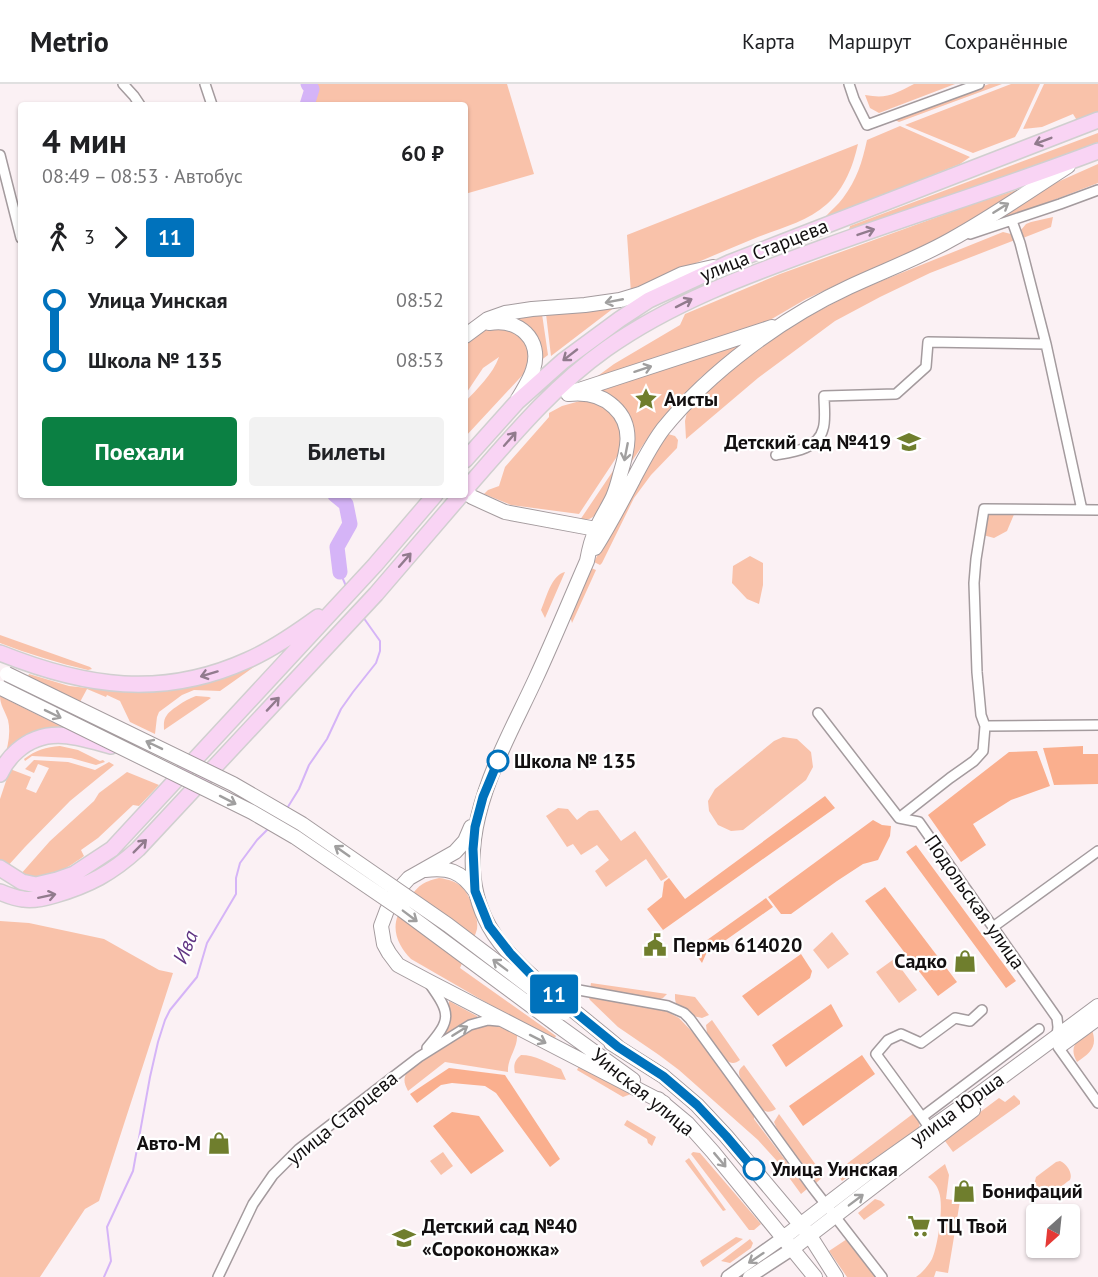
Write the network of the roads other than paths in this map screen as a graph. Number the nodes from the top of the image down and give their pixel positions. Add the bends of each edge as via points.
1 (123, 84) edge
2 (205, 84) edge
3 (849, 84) edge
4 (979, 84) edge
5 (138, 102) edge
6 (212, 102) edge
7 (1098, 120) edge
8 (1091, 153) edge
9 (0, 155) edge
10 (1098, 190) edge
11 (1012, 221) junction
12 (18, 226) edge
13 (952, 240) junction
14 (729, 263) junction
15 (781, 324) junction
16 (469, 333) edge
17 (1046, 344) junction
18 (568, 394) junction
19 (517, 402) junction
20 (532, 414) junction
21 (776, 455) dead end
22 (469, 456) edge
23 (468, 486) edge
24 (468, 493) edge
25 (432, 498) edge
26 (458, 498) edge
27 (1082, 510) junction
28 (1098, 510) edge
29 (612, 520) junction
30 (596, 529) junction
31 (587, 561) junction
32 (350, 592) junction
33 (0, 653) edge
34 (4, 672) edge
35 (0, 688) edge
36 (818, 713) dead end
37 (985, 726) junction
38 (1098, 726) edge
39 (131, 752) junction
40 (0, 774) edge
41 (483, 797) junction
42 (899, 818) junction
43 (1098, 851) edge
44 (0, 868) edge
45 (423, 870) junction
46 (90, 874) junction
47 (475, 891) junction
48 (0, 892) edge
49 (993, 927) junction
50 (428, 981) junction
51 (537, 981) junction
52 (1098, 1006) edge
53 (982, 1010) dead end
54 (1098, 1018) edge
55 (560, 1019) junction
56 (505, 1022) junction
57 (1038, 1029) dead end
58 (1057, 1041) junction
59 (618, 1047) junction
60 (419, 1057) junction
61 (664, 1103) junction
62 (1098, 1103) edge
63 (922, 1117) junction
64 (932, 1134) junction
65 (826, 1204) junction
66 (836, 1216) junction
67 (800, 1225) junction
68 (810, 1236) junction
69 (788, 1243) junction
70 (218, 1277) edge
71 (728, 1277) edge
72 (749, 1277) edge
73 (815, 1277) edge
74 (836, 1277) edge
75 (882, 1277) edge

1 - 5 street
2 - 6 street
3 - 4 street via 867,125
7 -> 14 main road, улица Старцева
13 -> 8 main road
20 -> 8 main road, улица Старцева via 606,349 695,297
9 - 12 street
10 - 11 street
11 - 13 street
11 - 17 street
13 - 15 main road via 849,287
14 -> 16 main road via 682,274 620,300 513,311 488,319
14 -> 19 main road, улица Старцева via 629,312 563,361
18 -> 15 main road
15 - 29 main road via 733,360 662,430
16 - 19 main road via 490,323 507,323 530,338 535,363
17 - 21 street via 928,342 926,367 896,394 824,396 823,430 814,444
17 - 27 street
18 - 20 main road
18 -> 30 main road via 602,398 617,409 627,427 628,443 614,496
19 - 22 main road, улица Старцева
23 -> 20 main road, улица Старцева
24 - 30 main road via 505,512
25 - 32 main road
46 -> 26 main road, bridge via 112,870 138,849 376,594
27 - 28 street
27 - 37 street via 984,508 974,583 977,672
29 - 30 main road
29 - 31 main road
30 - 31 main road
31 - 41 main road
32 -> 33 main road via 263,653 228,668 171,683 118,685 70,677
32 - 46 main road, bridge
55 -> 34 main road, bridge via 448,925 302,824 233,784
35 -> 39 main road, bridge
36 - 42 street, Подольская улица
37 - 38 street
37 - 42 street via 983,751 974,761
39 - 40 main road, bridge via 84,739 48,735 21,748
39 -> 55 main road, bridge via 295,837
41 - 45 main road via 465,841 455,852
41 - 47 main road via 473,849
42 - 49 street, Подольская улица via 919,822
43 - 49 street
44 - 46 main road via 22,882 36,885 74,874
45 - 47 main road via 452,871
45 - 50 main road via 400,888 381,926 384,944 398,965
48 -> 46 main road via 24,900 44,898 81,887
47 - 51 main road via 489,926
49 - 58 street, Подольская улица via 1057,1018
50 - 56 main road
50 - 60 street via 443,1003 445,1023
51 - 59 main road
51 - 65 street via 668,1005 684,1013
52 - 58 main road, улица Юрша
53 - 63 street via 970,1021 955,1018 921,1043 901,1034 888,1040 876,1054
54 - 58 main road, улица Юрша
55 - 59 main road, Уинская улица
55 - 61 main road, Уинская улица
60 -> 56 street via 470,1025 488,1020
56 -> 61 main road
57 - 63 street
58 - 62 street
58 - 64 main road, улица Юрша
59 - 67 main road, Уинская улица via 663,1076 697,1105
60 - 70 street, улица Старцева via 299,1149 273,1175 253,1204
61 -> 69 main road, Уинская улица via 713,1152
63 - 64 street
64 - 65 main road, улица Юрша
66 -> 64 main road, улица Юрша
65 - 66 street
65 - 67 main road, улица Юрша
66 - 68 main road, улица Юрша
66 - 75 street
67 - 68 main road, Уинская улица
67 - 69 main road, улица Юрша
68 - 69 main road, улица Юрша
68 - 74 main road, Уинская улица
69 -> 71 street, улица Юрша
69 - 72 street, улица Юрша
69 - 73 main road, Уинская улица

